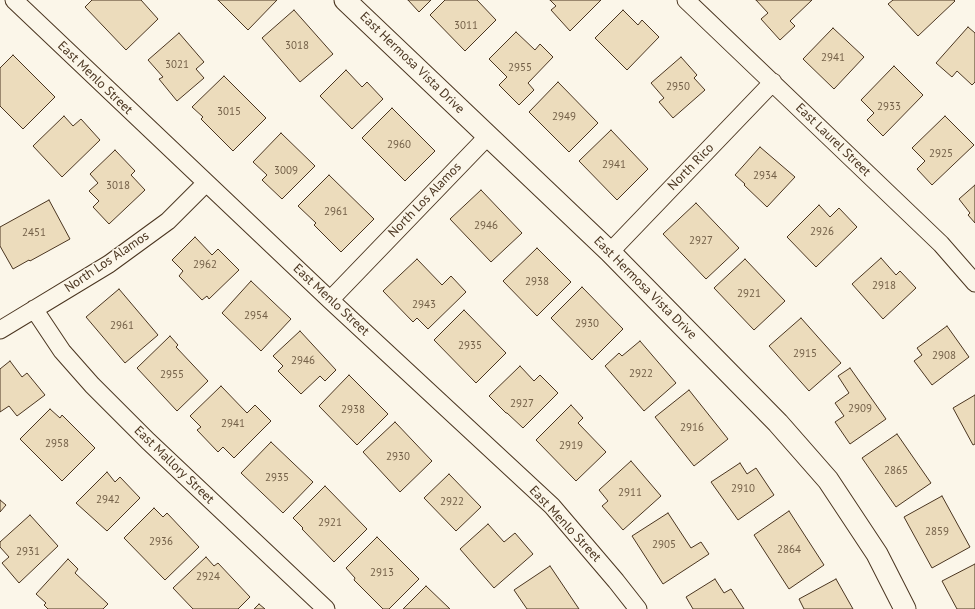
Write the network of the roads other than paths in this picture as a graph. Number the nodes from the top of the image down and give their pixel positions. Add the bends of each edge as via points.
1 (14, 0) edge
2 (345, 0) edge
3 (686, 0) edge
4 (773, 82) junction
5 (488, 136) junction
6 (206, 183) junction
7 (610, 252) junction
8 (975, 283) edge
9 (330, 300) junction
10 (34, 309) junction
11 (0, 330) edge
12 (326, 609) edge
13 (638, 609) edge
14 (905, 609) edge

1 - 6 street, East Menlo Street
2 - 5 street, East Hermosa Vista Drive
3 - 4 street, East Laurel Street
4 - 7 street, North Rico
4 - 8 street, East Laurel Street via 941,244
5 - 7 street, East Hermosa Vista Drive
5 - 9 street, North Los Alamos
6 - 9 street, East Menlo Street
6 - 10 street, North Los Alamos via 168,221 109,264
7 - 14 street, East Hermosa Vista Drive via 778,423 828,480 878,554
9 - 13 street, East Menlo Street via 552,506
10 - 11 street, North Los Alamos
10 - 12 street, East Mallory Street via 62,351 92,385

